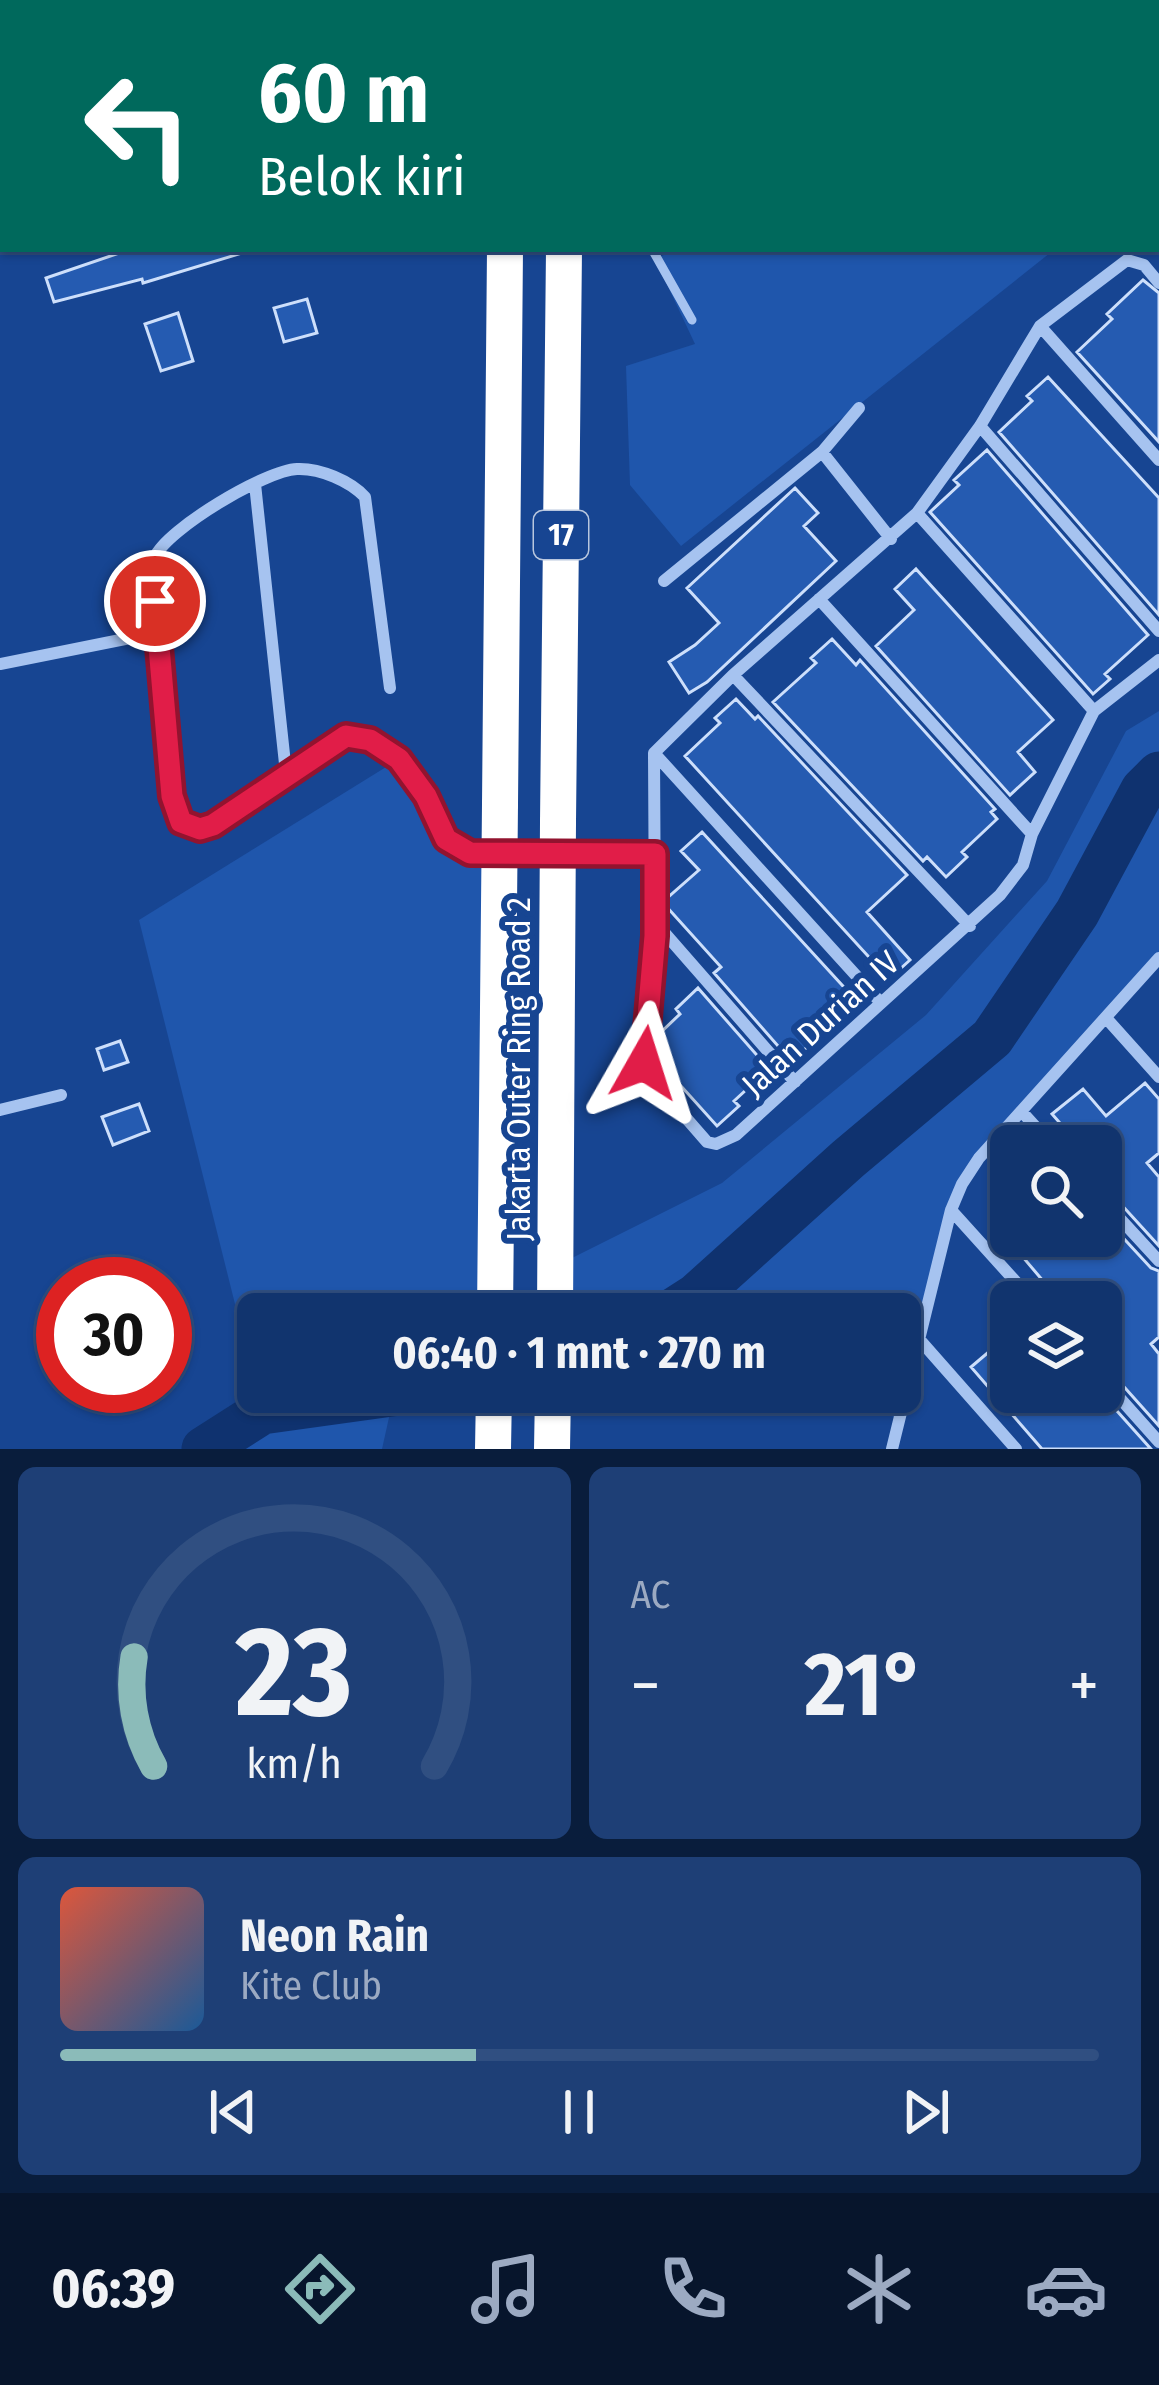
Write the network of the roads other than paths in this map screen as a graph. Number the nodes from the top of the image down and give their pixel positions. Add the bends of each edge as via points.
1 (505, 252) edge
2 (564, 252) edge
3 (654, 252) edge
4 (1159, 284) edge
5 (692, 320) dead end
6 (1040, 326) junction
7 (860, 408) dead end
8 (980, 426) junction
9 (822, 452) junction
10 (1159, 460) edge
11 (255, 484) junction
12 (917, 513) junction
13 (891, 539) junction
14 (664, 581) dead end
15 (819, 599) junction
16 (1159, 631) edge
17 (160, 632) junction
18 (1159, 660) edge
19 (0, 664) edge
20 (734, 675) junction
21 (390, 688) dead end
22 (1094, 711) junction
23 (654, 753) junction
24 (286, 773) junction
25 (1032, 834) junction
26 (655, 854) junction
27 (655, 922) junction
28 (970, 926) junction
29 (1159, 958) edge
30 (880, 1003) junction
31 (1107, 1019) junction
32 (1159, 1077) edge
33 (795, 1082) junction
34 (61, 1095) dead end
35 (0, 1110) edge
36 (1023, 1113) junction
37 (1034, 1125) edge
38 (951, 1210) junction
39 (1122, 1221) edge
40 (1159, 1261) edge
41 (1015, 1281) edge
42 (495, 1293) edge
43 (555, 1293) edge
44 (921, 1331) edge
45 (921, 1341) edge
46 (1122, 1401) edge
47 (494, 1413) edge
48 (553, 1413) edge
49 (901, 1413) edge
50 (1159, 1442) edge
51 (493, 1449) edge
52 (552, 1449) edge
53 (892, 1449) edge
54 (1016, 1449) edge

1 - 42 highway, Jakarta Outer Ring Road 2 / 17, bridge
2 - 43 highway, Jakarta Outer Ring Road 2 / 17, bridge
3 - 5 lane
4 - 6 street via 1133,259 1118,264
6 - 8 street
6 - 10 street
7 - 9 street
8 - 12 street
8 - 16 street
9 - 13 street
9 - 14 street
11 - 17 street via 163,544 151,570
11 - 21 street via 299,469 353,485 365,497
11 - 24 street
12 - 13 street
12 - 22 street
13 - 15 street
15 - 20 street
15 - 25 street
17 - 19 street
17 - 24 street via 172,796 181,822 213,825
18 - 22 street, Jalan Durian IV
20 - 23 street
20 - 28 street
22 - 25 street, Jalan Durian IV
23 - 26 street, Jalan Durian IV
23 - 30 street
24 - 26 street via 346,736 370,740 399,759 446,839 470,853
25 - 28 street, Jalan Durian IV via 1022,865
26 - 27 street, Jalan Durian IV
27 - 33 street
27 - 33 street, Jalan Durian IV via 643,1059 706,1142 736,1135
28 - 30 street, Jalan Durian IV
29 - 31 street
30 - 33 street, Jalan Durian IV
31 - 32 street
31 - 36 street
34 - 35 street
36 - 37 street
36 - 38 street via 970,1170
38 - 41 street
38 - 44 street
39 - 40 street
45 - 54 street
46 - 50 street
47 - 51 highway
48 - 52 highway
49 - 53 street

